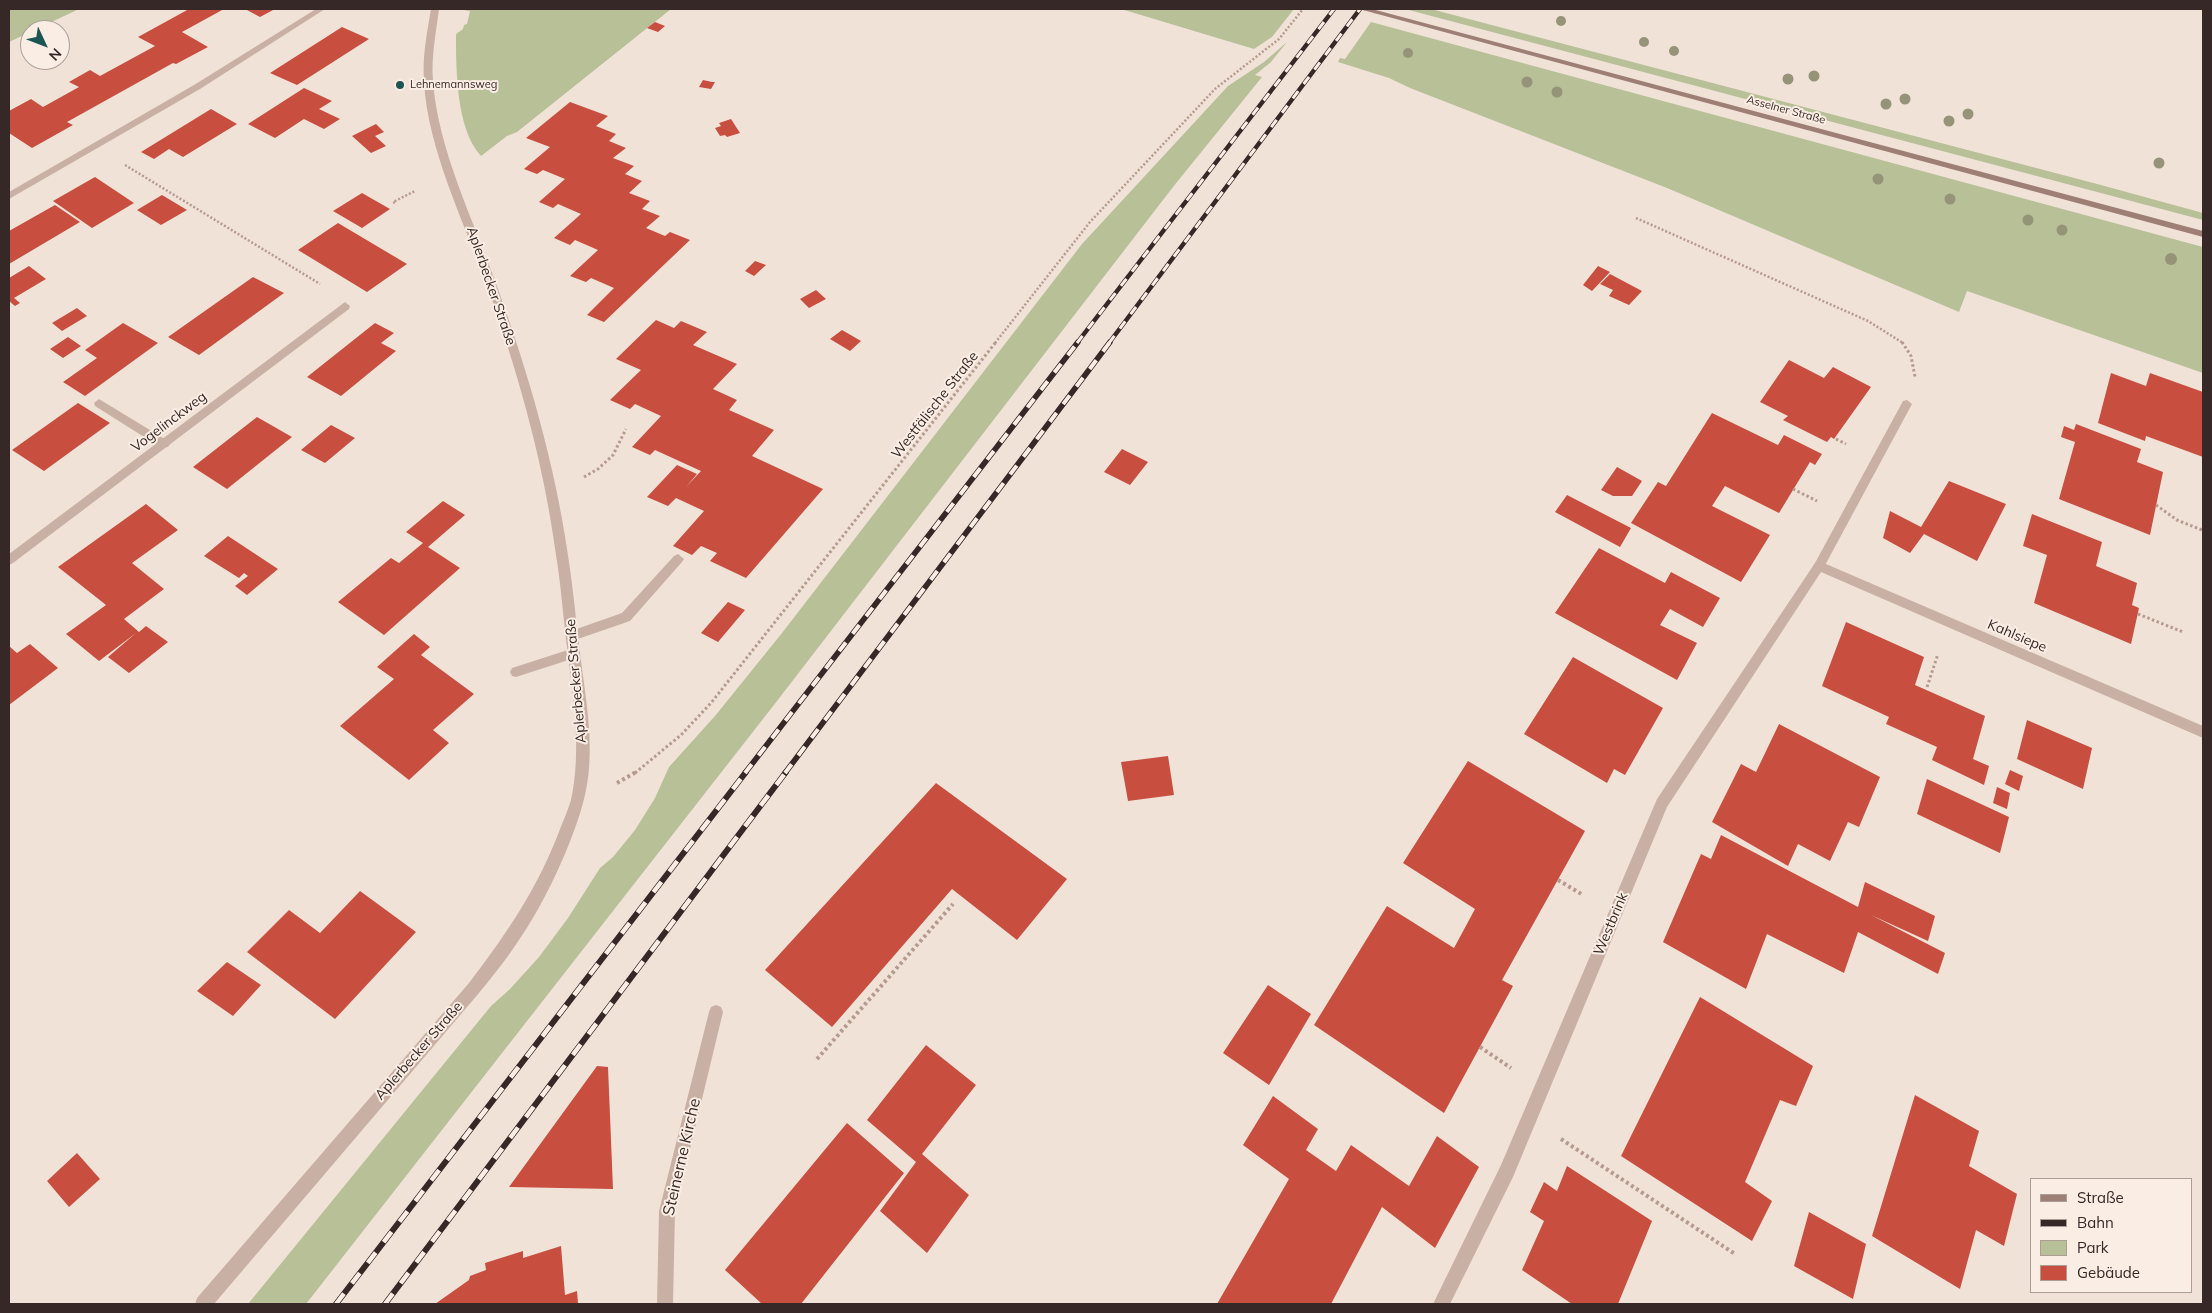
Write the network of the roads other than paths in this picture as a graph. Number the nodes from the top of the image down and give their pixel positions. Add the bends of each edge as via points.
1 (321, 9) edge
2 (435, 9) edge
3 (1363, 9) edge
4 (9, 196) edge
5 (2203, 234) edge
6 (345, 306) road end
7 (99, 403) dead end
8 (1907, 404) road end
9 (164, 444) junction
10 (678, 558) dead end
11 (9, 560) edge
12 (1820, 566) junction
13 (572, 636) junction
14 (574, 653) junction
15 (516, 672) dead end
16 (2203, 732) edge
17 (716, 1012) dead end
18 (203, 1304) edge
19 (665, 1304) edge
20 (1441, 1304) edge

1 - 4 street via 197,87
2 - 13 street, Aplerbecker Straße via 429,52 431,107 445,159 520,369 551,488
3 - 5 main road, Asselner Straße
6 - 9 street, Vogelinckweg
7 - 9 street
8 - 12 street, Westbrink
9 - 11 street, Vogelinckweg
10 - 13 street via 626,617
12 - 16 street, Kahlsiepe
12 - 20 street, Westbrink via 1662,803 1507,1171
13 - 14 street, Aplerbecker Straße
14 - 15 street
14 - 18 street, Aplerbecker Straße via 583,730 577,802 554,864 513,937 474,988
17 - 19 street, Steinerne Kirche via 667,1211

